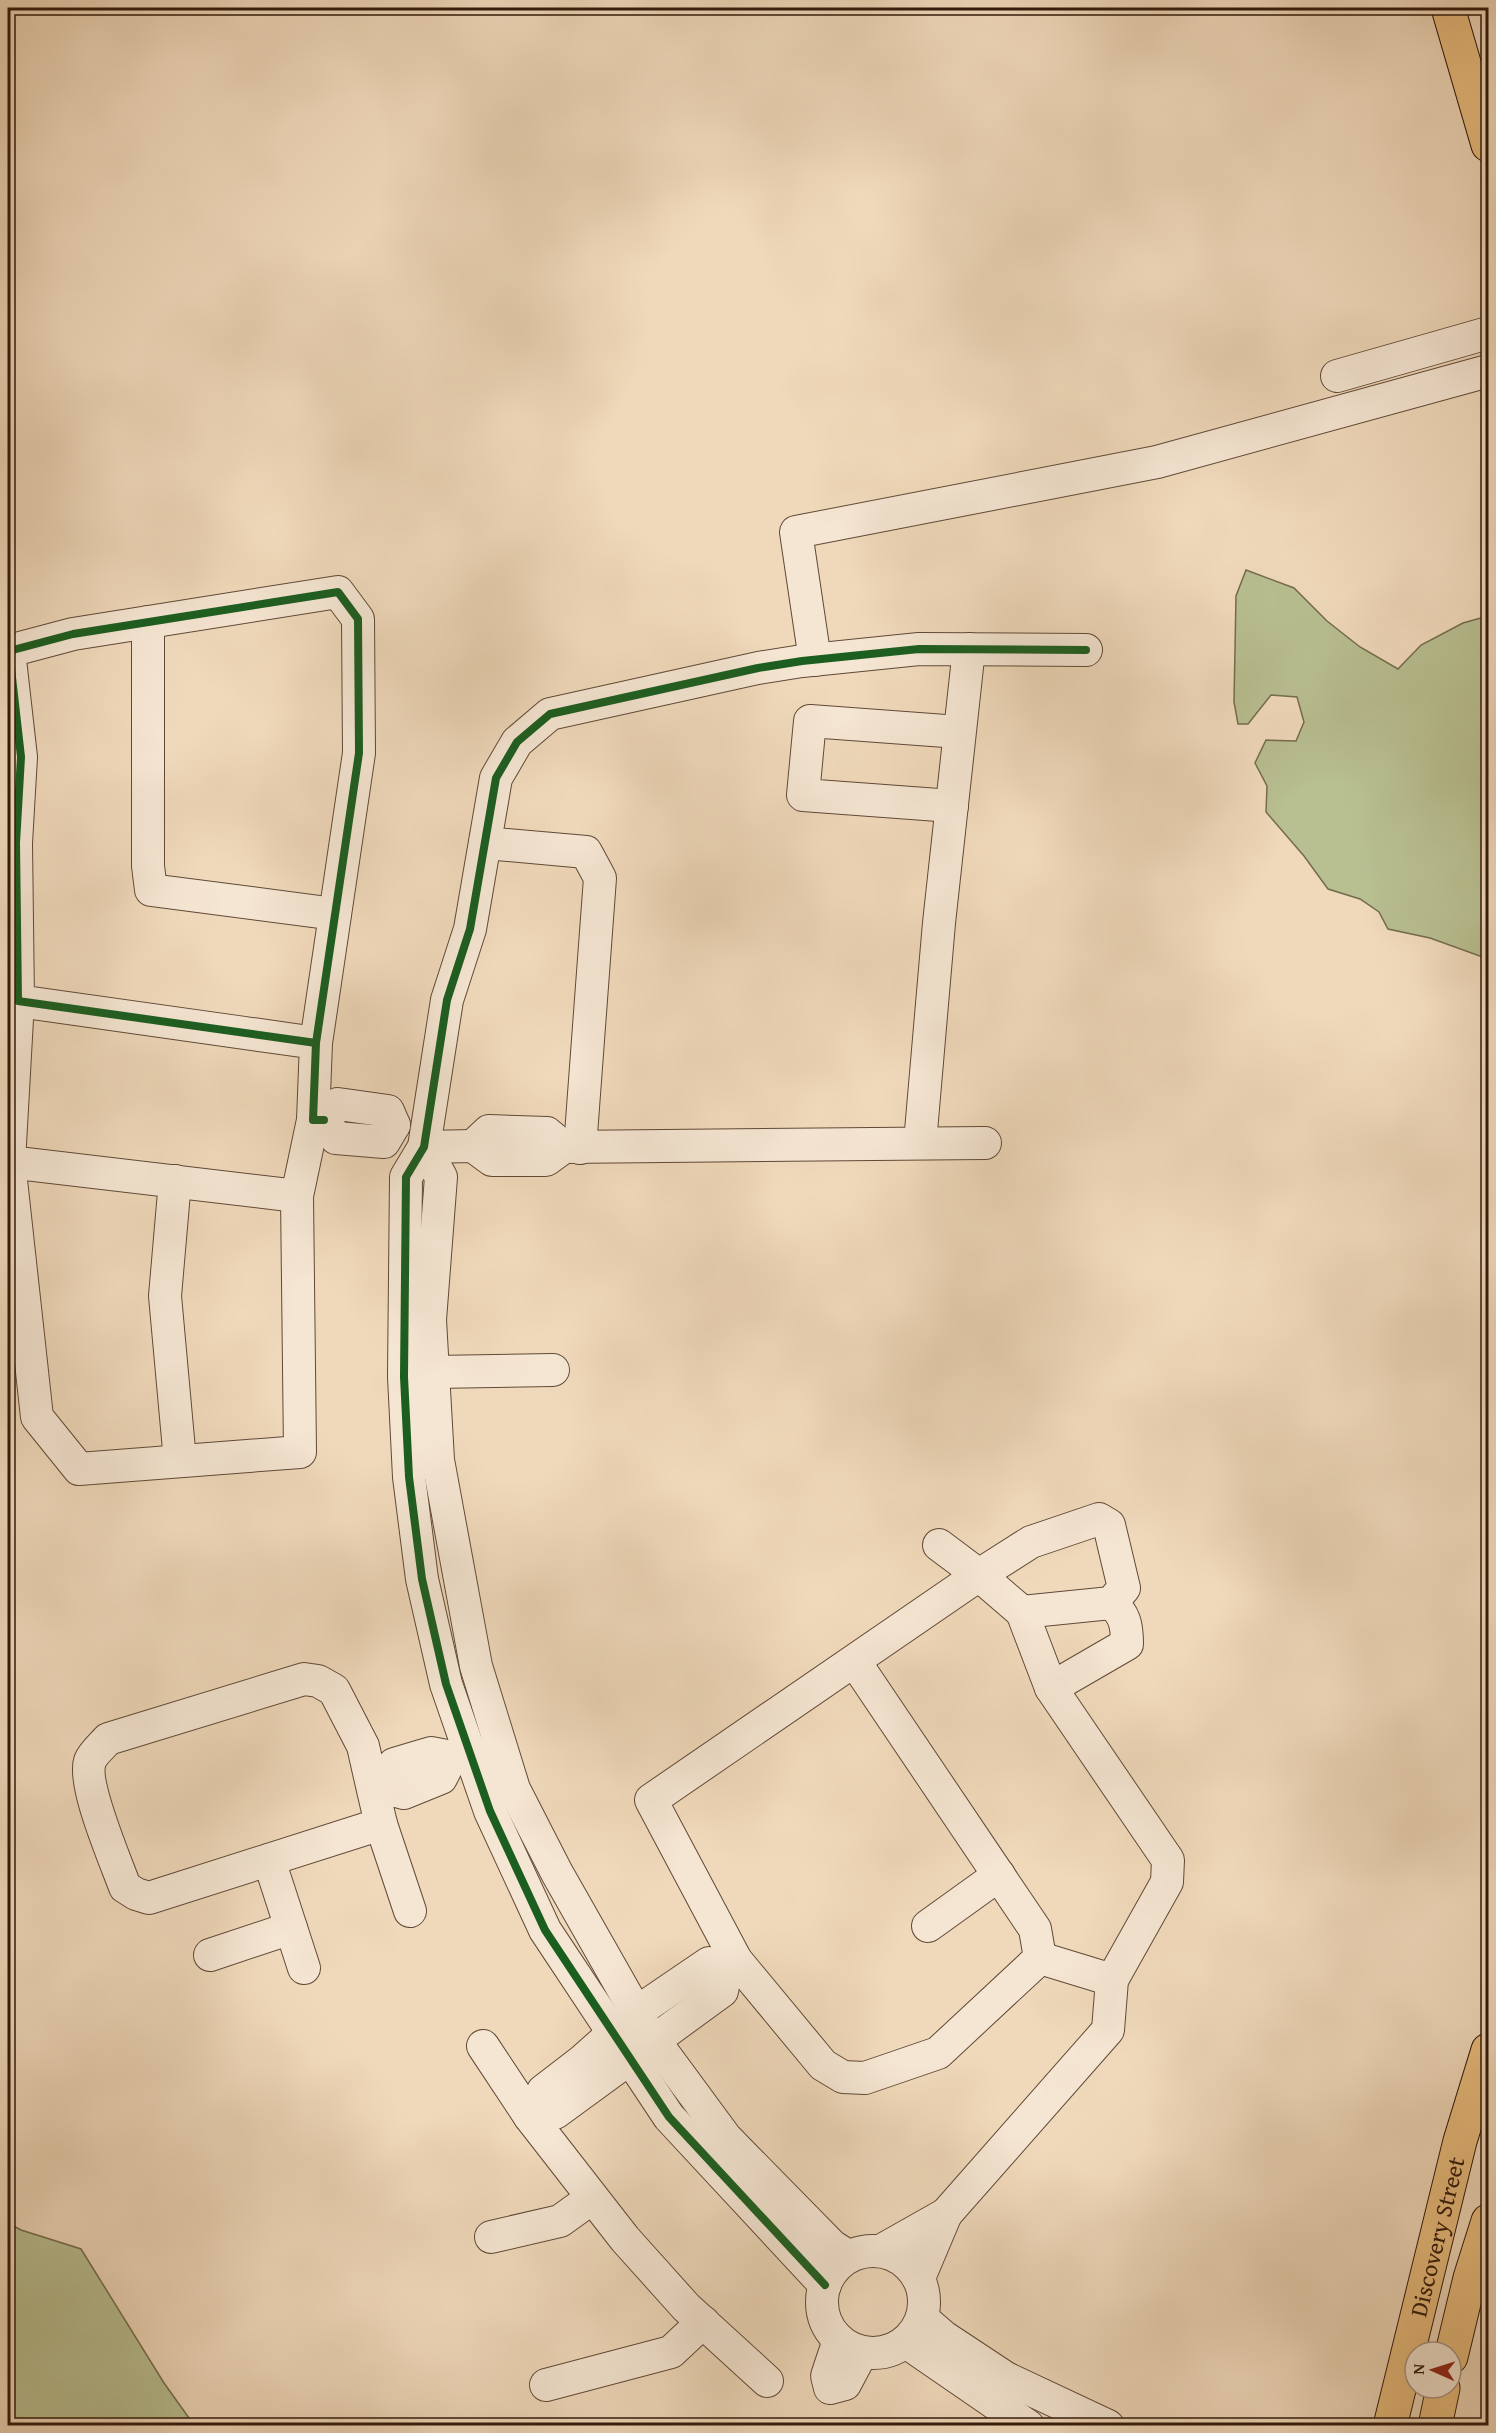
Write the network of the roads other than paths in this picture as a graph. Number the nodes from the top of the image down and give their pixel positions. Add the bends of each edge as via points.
1 (1448, 8) edge
2 (1488, 145) edge
3 (1488, 333) edge
4 (1488, 371) edge
5 (1337, 376) dead end
6 (148, 622) junction
7 (969, 649) junction
8 (1086, 650) dead end
9 (814, 660) junction
10 (959, 732) junction
11 (952, 806) junction
12 (485, 843) junction
13 (335, 914) junction
14 (18, 1002) junction
15 (316, 1043) junction
16 (318, 1120) junction
17 (426, 1138) junction
18 (920, 1143) junction
19 (985, 1143) dead end
20 (572, 1147) junction
21 (9, 1162) edge
22 (175, 1181) junction
23 (297, 1196) junction
24 (553, 1370) dead end
25 (433, 1372) junction
26 (180, 1461) junction
27 (939, 1545) dead end
28 (979, 1575) junction
29 (1112, 1603) junction
30 (1022, 1612) junction
31 (855, 1662) junction
32 (1051, 1688) junction
33 (499, 1740) junction
34 (461, 1754) junction
35 (377, 1789) junction
36 (381, 1824) junction
37 (269, 1860) junction
38 (999, 1875) junction
39 (410, 1911) dead end
40 (928, 1926) dead end
41 (291, 1928) junction
42 (210, 1955) dead end
43 (1040, 1958) junction
44 (731, 1964) junction
45 (304, 1968) dead end
46 (1112, 1980) junction
47 (637, 2012) junction
48 (613, 2033) junction
49 (483, 2046) dead end
50 (642, 2050) junction
51 (1488, 2050) edge
52 (534, 2114) junction
53 (592, 2198) junction
54 (946, 2214) junction
55 (1488, 2221) edge
56 (491, 2237) dead end
57 (884, 2249) junction
58 (848, 2256) junction
59 (919, 2278) junction
60 (825, 2285) junction
61 (703, 2322) junction
62 (914, 2330) junction
63 (1455, 2340) edge
64 (850, 2346) junction
65 (767, 2381) dead end
66 (546, 2385) dead end
67 (825, 2399) dead end
68 (1440, 2400) edge
69 (1028, 2426) edge
70 (1108, 2426) edge
71 (1390, 2426) edge
72 (1435, 2426) edge

1 - 2 main road
3 - 5 street
4 - 9 street via 1157,462 795,532
6 - 13 street via 147,866 152,890
6 - 13 street via 338,592 358,618 359,753
6 - 14 street via 73,634 9,651 21,757 16,843
7 - 8 street
7 - 9 street via 919,649
7 - 10 street
9 - 12 street via 758,668 550,714 517,742 496,778
10 - 11 street
10 - 11 street via 810,721 803,795
11 - 18 street
12 - 17 street via 470,929 447,1000
12 - 20 street via 586,852 600,878
13 - 15 street
14 - 15 street
14 - 21 street
15 - 16 street
16 - 17 street via 338,1104 388,1112 394,1125
16 - 23 street
17 - 20 street via 473,1146 489,1131 547,1133
17 - 25 street via 441,1177 430,1320
17 - 34 street via 406,1177 404,1377 409,1477 422,1580
18 - 19 street
18 - 20 street
21 - 22 street
21 - 26 street via 37,1417 79,1469
22 - 23 street
22 - 26 street via 165,1296
23 - 26 street via 300,1452
24 - 25 street
25 - 33 street via 438,1460 476,1666
27 - 28 street
28 - 29 street via 1030,1542 1100,1519 1109,1525 1124,1588
28 - 30 street
28 - 31 street
29 - 30 street
29 - 32 street via 1122,1612 1127,1644
30 - 32 street
31 - 38 street
31 - 44 street via 651,1800
32 - 46 street via 1168,1860 1167,1882
33 - 34 street
33 - 47 street via 514,1789
34 - 35 street via 441,1778 404,1793
34 - 48 street via 545,1930
35 - 36 street
35 - 37 street via 363,1746 334,1690 304,1678 108,1739 90,1760 93,1795 124,1887 136,1894 149,1898
36 - 37 street
36 - 39 street
37 - 41 street
38 - 40 street
38 - 43 street via 1035,1929
41 - 42 street
41 - 45 street
43 - 44 street via 938,2053 865,2078 843,2077 823,2065
43 - 46 street
44 - 47 street via 709,1963
44 - 50 street via 722,1991
46 - 54 street via 1108,2030
47 - 48 street
47 - 50 street
48 - 50 street
48 - 52 street via 543,2091
49 - 52 street
50 - 52 street via 555,2114
50 - 58 street via 832,2246
50 - 60 street via 669,2117
51 - 71 main road, Discovery Street via 1460,2141
52 - 53 street
53 - 56 street via 560,2221
53 - 61 street
54 - 57 street
54 - 59 street
55 - 63 main road, Discovery Street
57 - 58 street
57 - 59 street via 910,2266
58 - 60 street via 831,2271
59 - 62 street via 925,2305
60 - 64 street via 822,2300 829,2328
61 - 65 street
61 - 66 street via 671,2352
62 - 64 street via 892,2350 877,2354
62 - 69 street
62 - 70 street via 944,2337 1006,2378
64 - 67 street via 827,2376
68 - 72 main road

